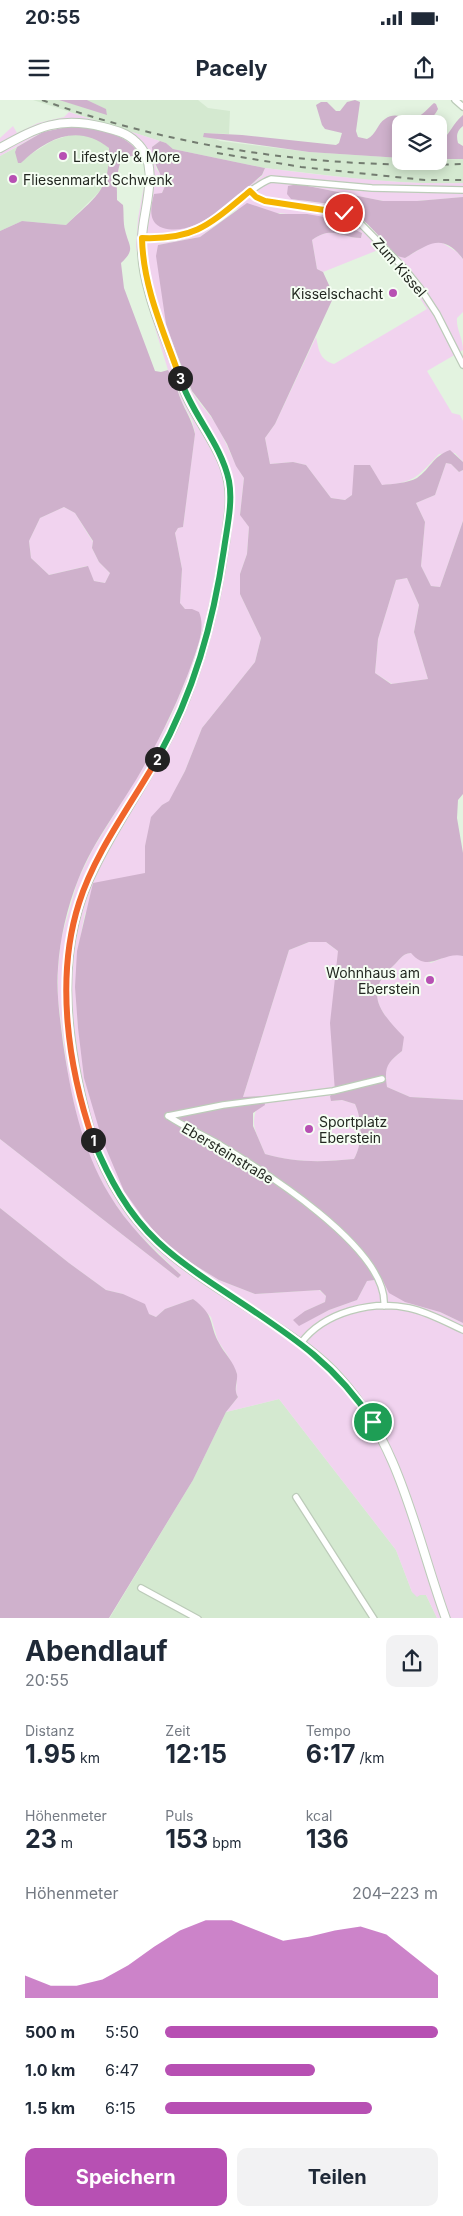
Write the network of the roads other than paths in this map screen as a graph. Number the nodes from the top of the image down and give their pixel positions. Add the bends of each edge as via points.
1 (455, 100) edge
2 (463, 107) edge
3 (0, 148) edge
4 (463, 190) edge
5 (250, 191) junction
6 (142, 238) junction
7 (463, 365) edge
8 (381, 1080) dead end
9 (384, 1306) junction
10 (463, 1330) edge
11 (301, 1343) junction
12 (296, 1497) dead end
13 (140, 1588) dead end
14 (198, 1618) edge
15 (374, 1618) edge
16 (446, 1618) edge

1 - 2 street
3 - 6 main road via 44,125 66,121 99,126 132,138 143,150 149,168
4 - 5 street via 372,188 272,179
5 - 6 street via 216,220 195,232 169,238
5 - 7 street, Zum Kissel via 265,201 344,213 359,222 420,288
6 - 11 main road via 150,294 183,388 218,449 229,480 230,507 207,640 178,716 161,752 93,870 79,902 68,950 69,1031 92,1138 127,1207 159,1243 189,1268
8 - 9 street, Ebersteinstraße via 333,1091 215,1106 168,1116 308,1203 335,1226 376,1274 382,1287
9 - 10 street via 410,1308
9 - 11 street via 349,1311 331,1318 307,1334
11 - 16 main road via 322,1360 353,1394 386,1446
12 - 15 street
13 - 14 street

